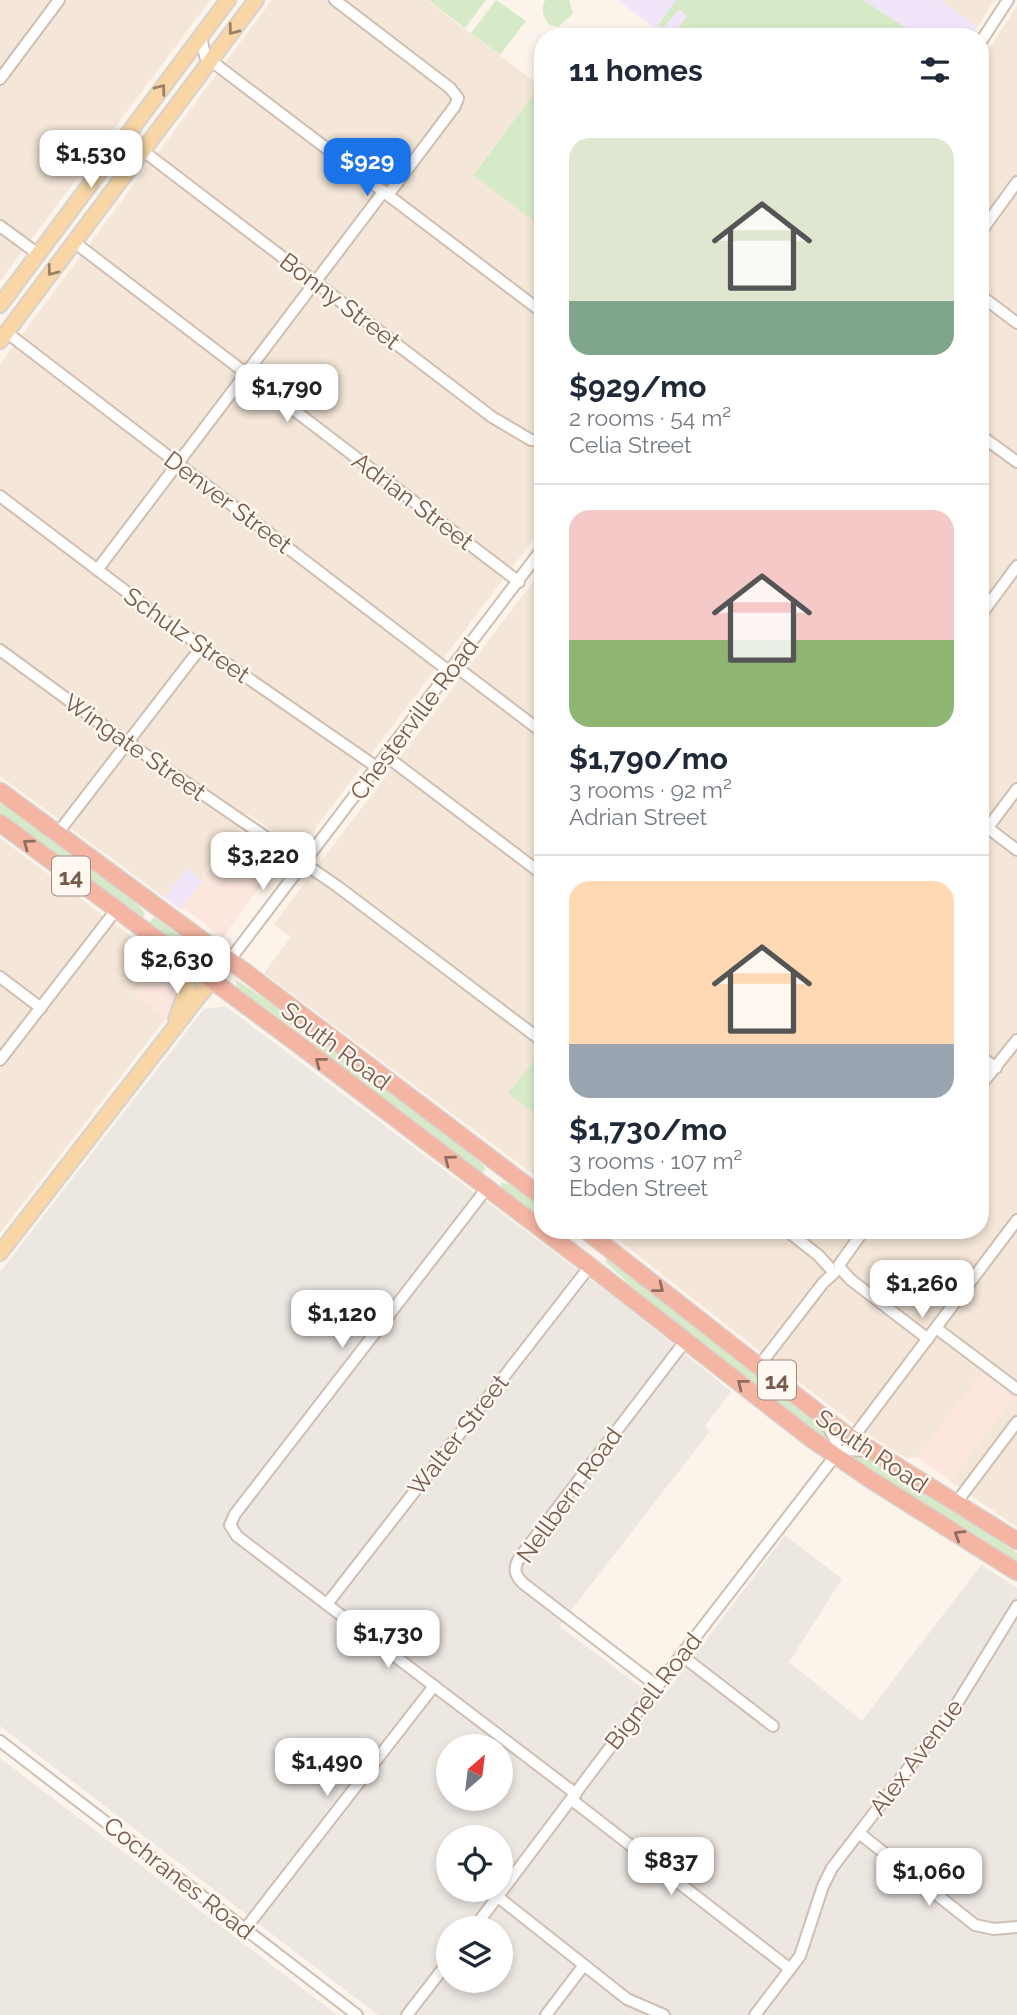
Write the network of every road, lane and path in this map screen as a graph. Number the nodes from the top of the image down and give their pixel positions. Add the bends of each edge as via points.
1 (59, 0) edge
2 (228, 0) edge
3 (256, 0) edge
4 (335, 0) edge
5 (1008, 0) edge
6 (989, 29) edge
7 (201, 36) junction
8 (210, 60) junction
9 (0, 79) edge
10 (142, 150) junction
11 (91, 183) junction
12 (1017, 183) edge
13 (386, 193) junction
14 (108, 196) junction
15 (989, 221) edge
16 (0, 226) edge
17 (74, 242) junction
18 (38, 254) junction
19 (314, 282) junction
20 (989, 302) edge
21 (0, 305) edge
22 (534, 306) edge
23 (1017, 323) edge
24 (3, 336) edge
25 (245, 373) junction
26 (534, 439) edge
27 (989, 442) edge
28 (1017, 462) edge
29 (178, 463) junction
30 (0, 496) edge
31 (534, 560) edge
32 (1017, 566) edge
33 (97, 570) junction
34 (519, 582) junction
35 (989, 604) edge
36 (202, 646) junction
37 (0, 650) edge
38 (453, 669) junction
39 (534, 726) edge
40 (128, 742) junction
41 (386, 756) junction
42 (378, 768) junction
43 (1017, 789) edge
44 (0, 791) edge
45 (989, 820) edge
46 (0, 823) edge
47 (989, 829) edge
48 (57, 834) junction
49 (1017, 850) edge
50 (304, 863) junction
51 (534, 867) edge
52 (157, 907) junction
53 (116, 910) junction
54 (141, 929) junction
55 (229, 961) junction
56 (190, 966) junction
57 (0, 977) edge
58 (212, 981) junction
59 (41, 1008) junction
60 (313, 1023) junction
61 (170, 1033) junction
62 (534, 1035) edge
63 (1017, 1040) edge
64 (298, 1044) junction
65 (0, 1060) edge
66 (989, 1063) edge
67 (996, 1068) junction
68 (989, 1076) edge
69 (503, 1167) junction
70 (487, 1188) junction
71 (534, 1191) edge
72 (534, 1224) edge
73 (1015, 1227) edge
74 (6, 1236) edge
75 (554, 1239) edge
76 (597, 1239) edge
77 (798, 1239) edge
78 (857, 1239) edge
79 (606, 1246) junction
80 (0, 1253) edge
81 (590, 1266) junction
82 (835, 1267) junction
83 (936, 1328) junction
84 (928, 1339) junction
85 (686, 1340) junction
86 (759, 1366) junction
87 (1017, 1389) edge
88 (822, 1416) junction
89 (1017, 1422) edge
90 (852, 1439) junction
91 (872, 1452) junction
92 (836, 1454) junction
93 (956, 1503) junction
94 (1017, 1541) edge
95 (1017, 1572) edge
96 (327, 1604) junction
97 (1017, 1606) edge
98 (681, 1655) junction
99 (434, 1686) junction
100 (657, 1686) junction
101 (773, 1726) dead end
102 (0, 1741) edge
103 (574, 1797) junction
104 (859, 1833) junction
105 (513, 1877) edge
106 (494, 1902) edge
107 (504, 1902) edge
108 (483, 1916) edge
109 (1017, 1927) edge
110 (245, 1929) junction
111 (584, 1965) junction
112 (790, 1969) junction
113 (436, 1978) edge
114 (357, 2015) edge
115 (407, 2015) edge
116 (546, 2015) edge
117 (664, 2015) edge
118 (755, 2015) edge

1 - 9 street
2 - 7 main road
3 -> 8 main road
4 - 13 street via 458,98
5 - 6 street
7 - 8 street
11 -> 7 main road
8 - 10 main road
8 - 13 street
10 - 14 main road
10 - 19 street, Bonny Street
11 - 14 main road
11 - 18 main road
12 - 15 street
13 - 19 street
13 - 22 street
14 - 17 main road
16 - 18 street
17 -> 24 main road
17 - 25 street, Adrian Street
18 - 21 main road
19 - 25 street
19 - 26 street, Bonny Street via 492,417
20 - 23 street
24 - 29 street, Denver Street
25 - 29 street
25 - 34 street, Adrian Street
27 - 28 street
29 - 33 street
29 - 38 street, Denver Street
30 - 33 street, Schulz Street
31 - 34 street, Chesterville Road
32 - 35 street
33 - 36 street, Schulz Street
34 - 38 street, Chesterville Road
36 - 40 street
36 - 42 street, Schulz Street
37 - 40 street, Wingate Street
38 - 39 street, Denver Street
38 - 41 street, Chesterville Road
40 - 48 street
40 - 50 street, Wingate Street
41 - 42 street, Chesterville Road
41 - 51 street
42 - 50 street, Chesterville Road
43 - 45 street
44 - 48 highway, South Road / 14
53 -> 46 highway, South Road / 14
47 - 49 street
48 - 52 highway, South Road / 14
50 - 55 street, Chesterville Road
50 - 62 street, Wingate Street
52 - 54 highway
52 - 55 highway, South Road / 14
53 - 54 highway, South Road / 14
53 - 59 street
54 - 56 highway, South Road / 14
55 - 58 main road, Chesterville Road
55 - 60 highway, South Road / 14
56 - 58 highway, South Road / 14
56 - 61 main road via 187,989
57 - 59 street
58 - 61 main road, Chesterville Road
58 - 64 highway, South Road / 14
59 - 65 street
60 - 64 highway
60 - 69 highway, South Road / 14
61 - 74 main road, Chesterville Road
63 - 67 street
70 -> 64 highway, South Road / 14
66 - 67 street
67 - 68 street
69 - 70 highway
69 - 71 highway, South Road / 14
70 - 72 highway, South Road / 14
70 - 96 street via 230,1525 237,1536
73 - 83 street
74 - 80 main road, Chesterville Road
75 - 81 highway, South Road / 14
76 - 79 highway, South Road / 14
77 - 82 street
78 - 82 street
79 - 81 highway
79 -> 86 highway, South Road / 14
81 - 85 highway, South Road / 14
81 - 96 street, Walter Street
82 - 84 street
82 - 86 street
83 - 84 street
83 - 87 street
84 - 90 street
92 -> 85 highway, South Road / 14
85 - 100 street, Nellbern Road via 515,1566 515,1575 524,1584
86 - 88 highway, South Road / 14
88 - 90 highway, South Road / 14
88 - 92 street via 835,1439
89 - 93 street
90 - 91 highway, South Road / 14
91 - 92 street
91 - 93 highway, South Road / 14
95 -> 92 highway, South Road / 14
92 - 98 street, Bignell Road
93 - 94 highway, South Road / 14
96 - 99 street
97 - 104 street, Alex Avenue via 953,1710
98 - 100 street, Bignell Road
98 - 101 street
99 - 103 street
99 - 110 street
100 - 103 street, Bignell Road
102 - 110 street, Cochranes Road
103 - 105 street, Bignell Road
103 - 112 street
104 - 109 street via 975,1924 994,1929
104 - 112 street, Alex Avenue via 827,1877 800,1956
106 - 108 street, Bignell Road
107 - 111 street
110 - 114 street, Cochranes Road
111 - 116 street
111 - 117 street via 627,1999
112 - 118 street, Alex Avenue
113 - 115 street

